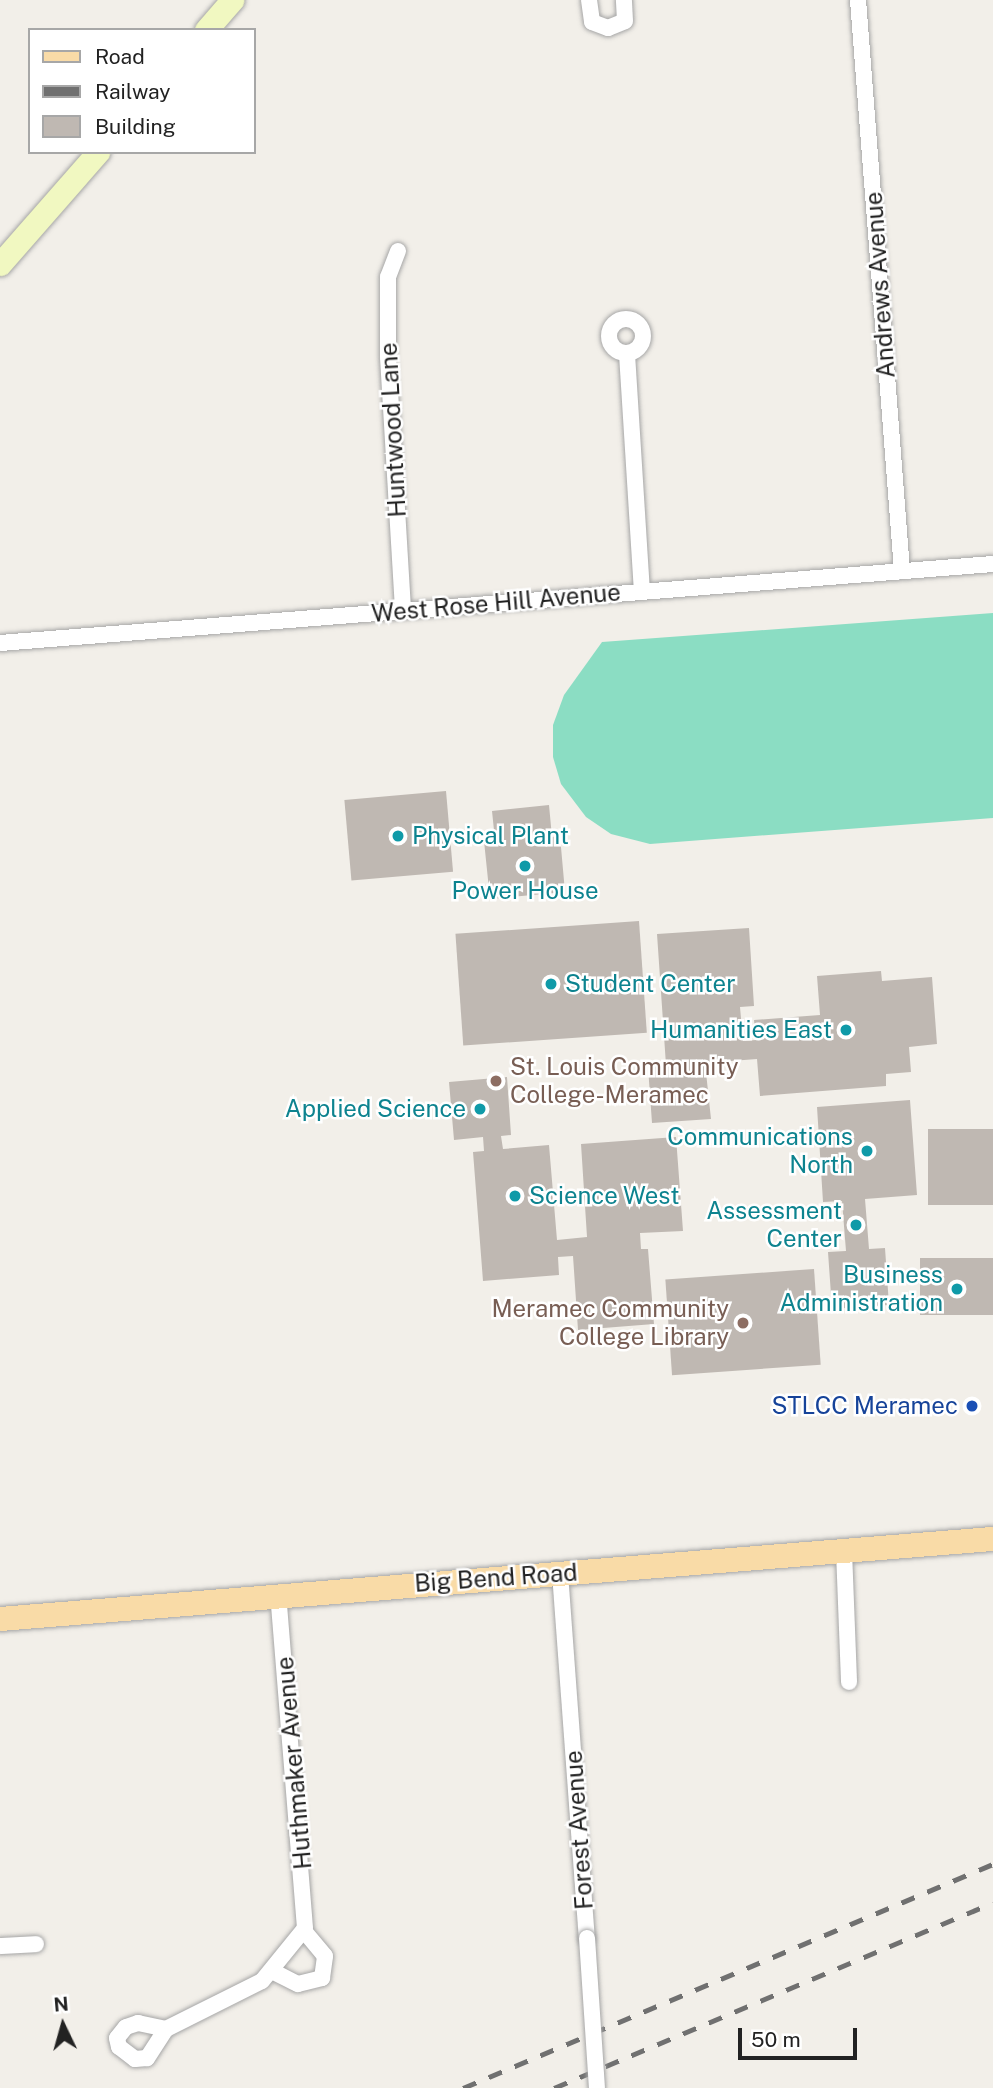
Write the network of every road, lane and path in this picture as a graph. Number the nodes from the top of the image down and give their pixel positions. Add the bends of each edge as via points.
1 (232, 0) edge
2 (589, 0) edge
3 (624, 0) edge
4 (858, 0) edge
5 (208, 28) edge
6 (96, 154) edge
7 (398, 251) dead end
8 (0, 264) edge
9 (627, 354) dead end
10 (993, 564) edge
11 (902, 571) junction
12 (642, 591) junction
13 (403, 610) junction
14 (0, 643) edge
15 (993, 1539) edge
16 (844, 1551) junction
17 (560, 1573) junction
18 (278, 1594) junction
19 (0, 1619) edge
20 (849, 1682) dead end
21 (304, 1931) junction
22 (36, 1944) dead end
23 (0, 1946) edge
24 (272, 1971) junction
25 (166, 2029) dead end
26 (597, 2088) edge

1 - 5 street
2 - 3 street via 592,22 608,28 625,21
4 - 11 street, Andrews Avenue
6 - 8 street
7 - 13 street, Huntwood Lane via 388,277 388,357
9 - 12 street
10 - 11 street, West Rose Hill Avenue
11 - 12 street, West Rose Hill Avenue
12 - 13 street, West Rose Hill Avenue
13 - 14 street, West Rose Hill Avenue
15 - 16 main road, Big Bend Road
16 - 17 main road, Big Bend Road
16 - 20 street
17 - 18 main road, Big Bend Road
17 - 26 street, Forest Avenue, bridge
18 - 19 main road, Big Bend Road
18 - 21 street, Huthmaker Avenue via 305,1877
21 - 24 street
21 - 24 street via 325,1956 322,1978 298,1984
22 - 23 street
24 - 25 street via 192,2021

